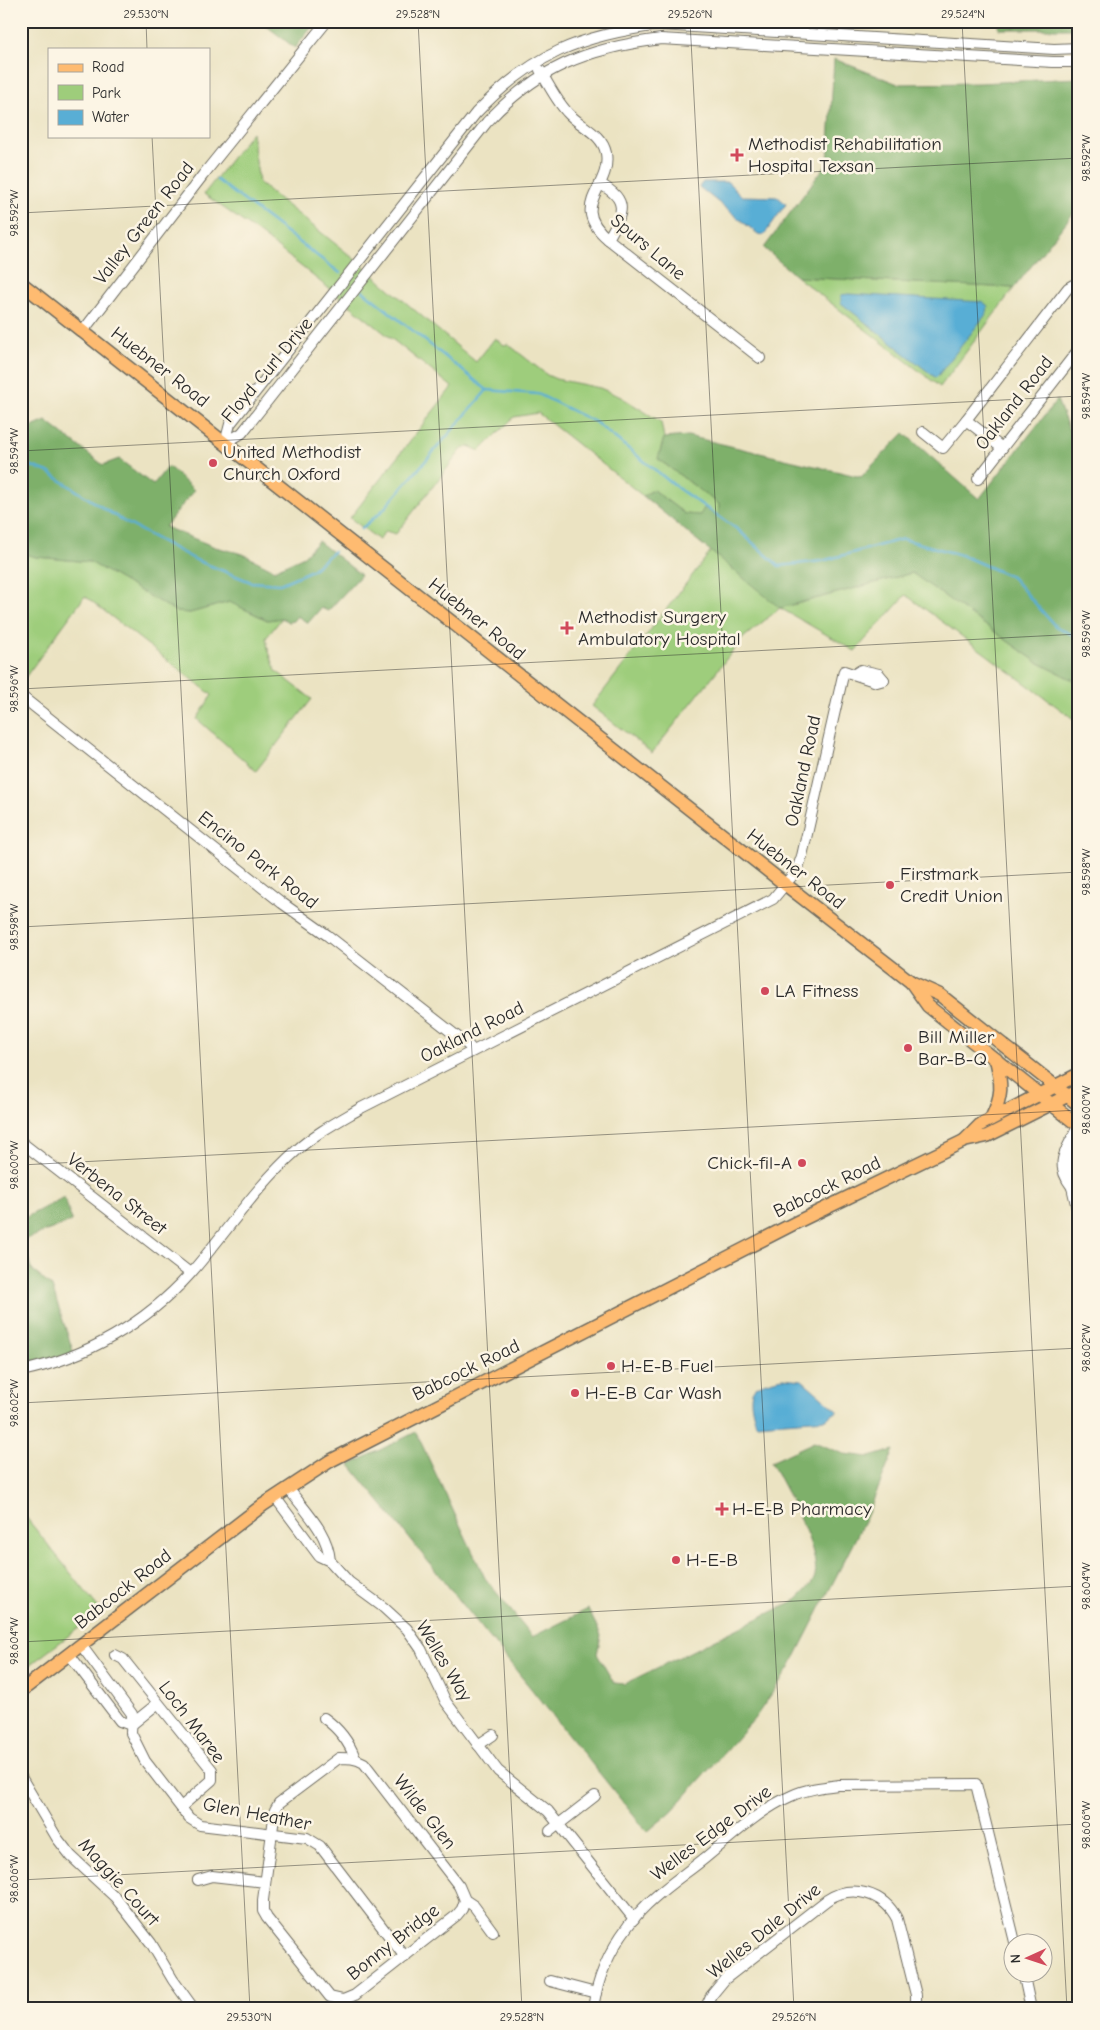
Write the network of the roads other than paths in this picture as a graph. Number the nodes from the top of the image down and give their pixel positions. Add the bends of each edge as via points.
1 (327, 21) edge
2 (732, 25) edge
3 (731, 42) junction
4 (1079, 48) edge
5 (1079, 62) edge
6 (536, 63) junction
7 (543, 75) junction
8 (600, 184) junction
9 (608, 239) junction
10 (21, 283) edge
11 (1079, 285) edge
12 (324, 305) junction
13 (337, 312) junction
14 (83, 331) junction
15 (1079, 349) edge
16 (760, 358) dead end
17 (966, 420) junction
18 (923, 432) dead end
19 (225, 443) junction
20 (1002, 448) junction
21 (978, 479) dead end
22 (855, 674) dead end
23 (21, 696) edge
24 (786, 885) junction
25 (911, 982) junction
26 (473, 1051) junction
27 (996, 1059) junction
28 (1079, 1074) edge
29 (1056, 1086) junction
30 (1074, 1093) edge
31 (1040, 1095) junction
32 (1052, 1105) junction
33 (1079, 1105) edge
34 (991, 1119) junction
35 (1078, 1126) edge
36 (21, 1142) edge
37 (964, 1142) junction
38 (1079, 1143) edge
39 (1072, 1188) junction
40 (1079, 1217) edge
41 (190, 1273) junction
42 (21, 1371) edge
43 (288, 1488) junction
44 (275, 1497) junction
45 (330, 1561) junction
46 (81, 1645) junction
47 (69, 1654) junction
48 (115, 1655) dead end
49 (21, 1691) edge
50 (157, 1704) junction
51 (324, 1718) dead end
52 (131, 1726) junction
53 (493, 1735) dead end
54 (478, 1745) junction
55 (354, 1758) junction
56 (21, 1778) edge
57 (595, 1796) dead end
58 (181, 1807) junction
59 (559, 1824) junction
60 (550, 1831) dead end
61 (271, 1834) junction
62 (198, 1880) dead end
63 (265, 1882) junction
64 (465, 1900) junction
65 (634, 1919) junction
66 (494, 1932) dead end
67 (1013, 1932) edge
68 (405, 1957) junction
69 (550, 1981) dead end
70 (1024, 1982) edge
71 (596, 1992) junction
72 (336, 2004) edge
73 (194, 2009) edge
74 (593, 2009) edge
75 (705, 2009) edge
76 (916, 2009) edge
77 (1031, 2009) edge

1 - 14 street, Valley Green Road
2 - 3 street
2 - 4 street, Floyd Curl Drive
2 - 6 street, Floyd Curl Drive via 660,25 605,34 578,42
3 - 5 street, Floyd Curl Drive
3 - 7 street, Floyd Curl Drive via 661,39 633,42 583,55
6 - 7 street, Spurs Lane
6 - 12 street, Floyd Curl Drive via 508,82 476,113
7 - 8 street, Spurs Lane via 568,113 598,138 605,149 606,170
7 - 13 street, Floyd Curl Drive via 517,93 486,122
8 - 9 street, Spurs Lane via 591,200 591,214 596,228
8 - 9 street via 615,194 622,209
9 - 16 street, Spurs Lane
10 - 14 main road, Huebner Road
11 - 17 street via 1068,288
12 - 13 street
12 - 19 street, Floyd Curl Drive via 230,424
13 - 19 street, Floyd Curl Drive via 242,434
14 - 19 main road, Huebner Road
15 - 20 street, Oakland Road
17 - 18 street via 943,448
17 - 20 street
19 - 24 main road, Huebner Road
20 - 21 street, Oakland Road
22 - 24 street, Oakland Road via 844,671 802,856
23 - 26 street, Encino Park Road
24 - 25 main road, Huebner Road
24 - 26 street, Oakland Road via 768,903
25 - 27 main road, Huebner Road via 928,1006
25 - 29 main road, Huebner Road via 940,995
26 - 41 street, Oakland Road via 361,1108 298,1150 260,1187
27 - 31 main road, Huebner Road
27 - 34 main road via 1001,1092
28 - 29 main road, Babcock Road
29 - 30 main road, Huebner Road
29 - 31 main road, Babcock Road
30 - 32 main road, Babcock Road
30 - 33 main road, Huebner Road
31 - 32 main road, Huebner Road
31 - 34 main road, Babcock Road
32 - 35 main road, Huebner Road
32 - 37 main road, Babcock Road via 987,1136
34 - 37 main road, Babcock Road via 980,1124
35 - 39 street via 1063,1157 1065,1179
36 - 41 street, Verbena Street
37 - 43 main road, Babcock Road via 797,1222 405,1421 330,1460
38 - 39 street via 1070,1159
39 - 40 street
41 - 42 street, Oakland Road via 149,1312 104,1342 66,1359
43 - 44 main road, Babcock Road
43 - 45 street, Welles Way via 321,1532 329,1548
44 - 45 street, Welles Way via 319,1556
44 - 46 main road, Babcock Road
45 - 54 street, Welles Way via 349,1582 407,1629 421,1649 446,1702
46 - 47 main road, Babcock Road
46 - 52 street, Glen Heather via 132,1714
47 - 49 main road, Babcock Road
47 - 52 street via 120,1721
48 - 50 street, Loch Maree via 122,1659
50 - 52 street
50 - 58 street, Loch Maree via 212,1770 212,1780
51 - 55 street, Wilde Glen via 333,1724 351,1748
52 - 58 street, Glen Heather via 139,1752
53 - 54 street
54 - 59 street, Welles Way via 505,1778 548,1811
55 - 61 street via 339,1758 279,1804 273,1816
55 - 64 street, Wilde Glen via 364,1763 442,1862 460,1886
56 - 73 street, Maggie Court via 57,1838 71,1856 115,1897
57 - 59 street
58 - 61 street, Glen Heather via 200,1825
59 - 60 street
59 - 65 street, Welles Way
61 - 63 street
61 - 68 street, Glen Heather via 307,1838 320,1846
62 - 63 street via 212,1876
63 - 72 street via 263,1905 267,1918
64 - 66 street, Wilde Glen via 474,1906
64 - 68 street, Bonny Bridge via 462,1910
65 - 67 street, Welles Edge Drive via 651,1900 754,1819 793,1795 839,1785 976,1784
65 - 71 street, Welles Edge Drive via 614,1948
68 - 72 street, Bonny Bridge via 349,1999
69 - 71 street
70 - 77 street
71 - 74 street, Welles Edge Drive
75 - 76 street, Welles Dale Drive via 725,1979 833,1896 845,1893 872,1894 888,1905 897,1919 916,1995

